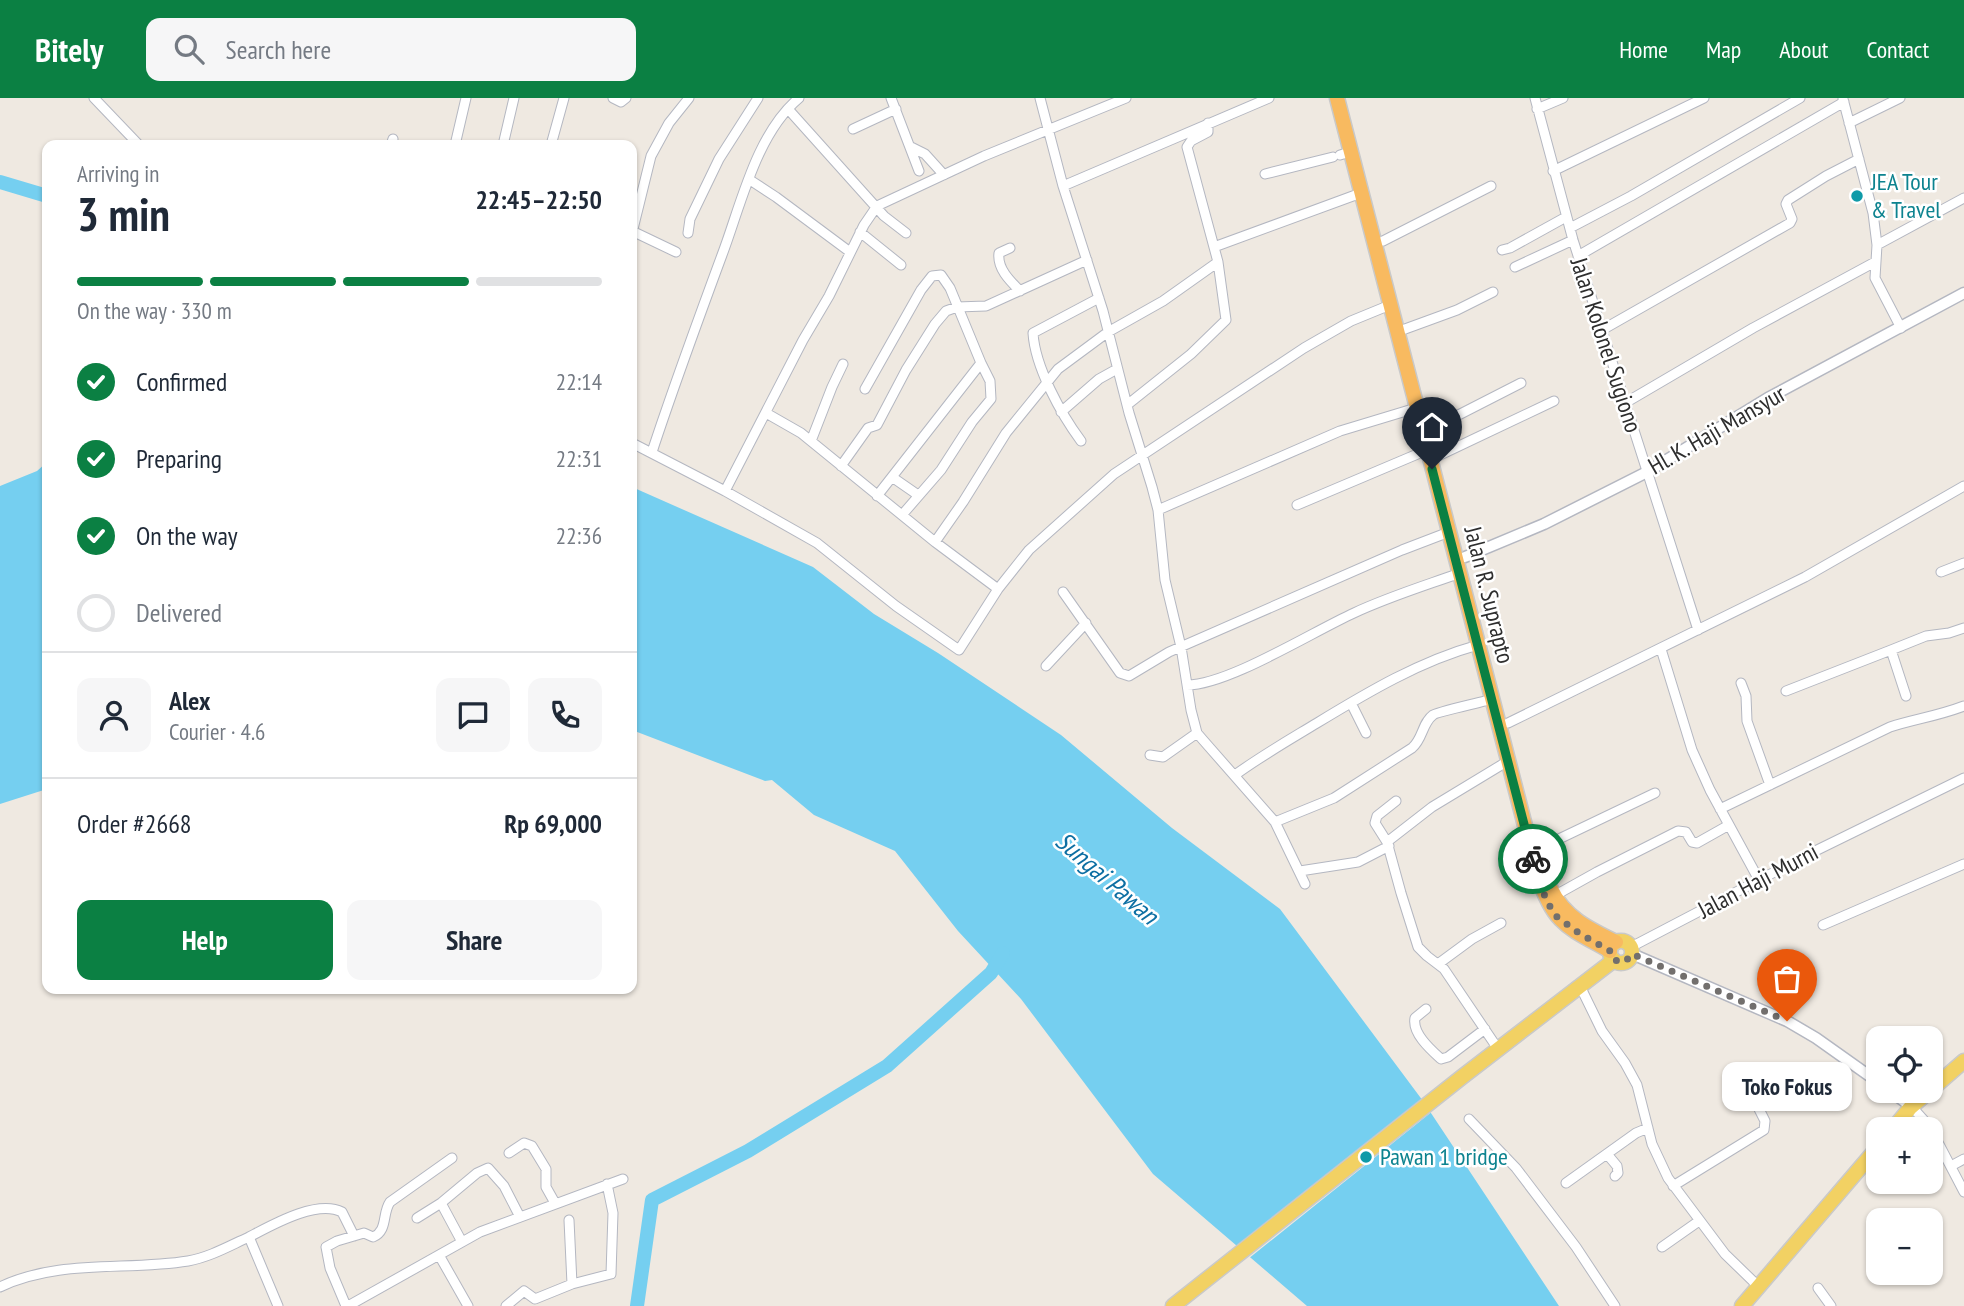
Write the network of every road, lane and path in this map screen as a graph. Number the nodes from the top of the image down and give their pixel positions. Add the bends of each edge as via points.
1 (94, 98) edge
2 (466, 98) edge
3 (514, 98) edge
4 (564, 98) edge
5 (613, 98) edge
6 (626, 98) edge
7 (689, 98) edge
8 (758, 98) edge
9 (799, 98) edge
10 (891, 98) edge
11 (1040, 98) edge
12 (1126, 98) edge
13 (1269, 98) edge
14 (1337, 98) edge
15 (1347, 98) edge
16 (1535, 98) edge
17 (1563, 98) edge
18 (1704, 98) edge
19 (1800, 98) edge
20 (1900, 98) edge
21 (1843, 100) edge
22 (788, 108) junction
23 (896, 108) junction
24 (1537, 109) junction
25 (1208, 123) junction
26 (1849, 123) junction
27 (853, 129) dead end
28 (1049, 131) junction
29 (134, 140) edge
30 (457, 140) edge
31 (504, 140) edge
32 (552, 140) edge
33 (911, 147) junction
34 (1341, 155) junction
35 (1859, 159) junction
36 (1553, 171) junction
37 (1361, 173) junction
38 (1265, 174) dead end
39 (944, 175) junction
40 (921, 177) junction
41 (750, 180) junction
42 (1063, 186) junction
43 (1491, 187) dead end
44 (1361, 193) junction
45 (1964, 198) edge
46 (877, 206) junction
47 (637, 212) edge
48 (1566, 217) junction
49 (1570, 228) junction
50 (860, 232) junction
51 (688, 233) dead end
52 (906, 233) dead end
53 (637, 234) edge
54 (1573, 240) junction
55 (1383, 241) junction
56 (1877, 245) junction
57 (1214, 247) junction
58 (1010, 248) dead end
59 (1503, 250) dead end
60 (676, 252) dead end
61 (850, 252) junction
62 (1578, 256) junction
63 (1087, 260) junction
64 (1218, 262) junction
65 (1875, 262) junction
66 (901, 265) dead end
67 (1515, 267) dead end
68 (1020, 291) junction
69 (1493, 292) dead end
70 (1964, 293) edge
71 (1099, 299) junction
72 (1390, 305) junction
73 (957, 307) junction
74 (1901, 328) junction
75 (1405, 329) junction
76 (1602, 330) junction
77 (1108, 332) junction
78 (981, 363) junction
79 (844, 364) dead end
80 (1117, 369) junction
81 (1047, 382) junction
82 (1521, 383) dead end
83 (865, 389) dead end
84 (1554, 401) dead end
85 (1625, 403) junction
86 (1127, 405) junction
87 (1416, 408) junction
88 (1061, 412) junction
89 (766, 413) junction
90 (1431, 429) junction
91 (811, 441) junction
92 (1081, 441) dead end
93 (637, 445) edge
94 (652, 452) junction
95 (1142, 455) junction
96 (1434, 460) junction
97 (841, 466) junction
98 (1647, 472) junction
99 (892, 477) junction
100 (1964, 486) edge
101 (724, 491) junction
102 (918, 495) junction
103 (877, 496) junction
104 (1297, 505) dead end
105 (1157, 510) junction
106 (902, 515) junction
107 (1449, 532) junction
108 (935, 542) junction
109 (1465, 556) junction
110 (1964, 563) edge
111 (1941, 572) dead end
112 (1460, 573) junction
113 (998, 589) junction
114 (1063, 592) dead end
115 (1086, 623) junction
116 (1964, 628) edge
117 (1698, 630) junction
118 (1181, 647) junction
119 (1661, 649) junction
120 (1891, 650) junction
121 (1483, 653) junction
122 (1046, 666) dead end
123 (1741, 683) dead end
124 (1187, 685) junction
125 (1786, 691) dead end
126 (1906, 696) dead end
127 (1492, 699) junction
128 (1351, 703) junction
129 (1964, 706) edge
130 (1508, 723) junction
131 (1198, 733) junction
132 (1366, 733) dead end
133 (1150, 755) dead end
134 (1508, 761) junction
135 (1235, 775) junction
136 (1964, 778) edge
137 (1770, 785) junction
138 (1655, 793) dead end
139 (1396, 801) dead end
140 (1720, 809) junction
141 (1275, 822) junction
142 (1729, 825) junction
143 (1388, 844) junction
144 (1540, 848) junction
145 (1964, 864) edge
146 (1300, 871) junction
147 (1759, 880) junction
148 (1305, 884) dead end
149 (1554, 896) junction
150 (1501, 923) dead end
151 (1823, 925) dead end
152 (1613, 951) junction
153 (1632, 951) junction
154 (1438, 964) junction
155 (1580, 986) junction
156 (1426, 1009) dead end
157 (1485, 1029) junction
158 (1498, 1049) junction
159 (1964, 1061) edge
160 (1866, 1073) edge
161 (1748, 1087) dead end
162 (1907, 1103) edge
163 (1912, 1107) junction
164 (1903, 1117) edge
165 (1469, 1119) dead end
166 (1648, 1128) junction
167 (509, 1153) dead end
168 (1607, 1154) junction
169 (452, 1158) dead end
170 (1964, 1159) edge
171 (1866, 1161) edge
172 (1951, 1166) junction
173 (1615, 1176) dead end
174 (622, 1179) dead end
175 (1566, 1183) dead end
176 (607, 1184) junction
177 (1673, 1186) junction
178 (1964, 1192) edge
179 (442, 1203) junction
180 (555, 1203) junction
181 (520, 1217) junction
182 (417, 1219) dead end
183 (569, 1220) dead end
184 (1699, 1221) junction
185 (354, 1236) junction
186 (249, 1237) junction
187 (462, 1242) junction
188 (1662, 1247) dead end
189 (439, 1255) junction
190 (572, 1284) junction
191 (1758, 1286) junction
192 (0, 1287) edge
193 (1818, 1288) dead end
194 (537, 1303) edge
195 (278, 1306) edge
196 (347, 1306) edge
197 (468, 1306) edge
198 (506, 1306) edge
199 (1173, 1306) edge
200 (1615, 1306) edge
201 (1742, 1306) edge
202 (1831, 1306) edge

1 - 29 street
2 - 30 street
3 - 31 street
4 - 32 street
5 - 6 street via 621,102
7 - 47 street via 651,156
8 - 51 street via 719,159 690,219
9 - 22 street
10 - 23 street
11 - 28 street
12 - 28 street
13 - 25 street
14 - 34 highway, Jalan R. Suprapto
15 - 37 highway, Jalan R. Suprapto
16 - 24 street, Jalan Kolonel Sugiono
17 - 24 street
18 - 36 street
19 - 49 street
20 - 26 street
21 - 26 street
21 - 62 street
22 - 41 street via 762,148
22 - 46 street
23 - 27 street
23 - 33 street
24 - 36 street, Jalan Kolonel Sugiono
25 - 42 street
25 - 57 street via 1208,132 1187,147
26 - 35 street
28 - 39 street
28 - 42 street
33 - 39 street via 925,154
33 - 40 street
34 - 37 highway, Jalan R. Suprapto
34 - 38 street
35 - 56 street
35 - 76 street via 1788,200 1790,223
36 - 48 street, Jalan Kolonel Sugiono
37 - 44 highway, Jalan R. Suprapto
37 - 55 highway, Jalan R. Suprapto
39 - 40 street
40 - 46 street
41 - 61 street
41 - 94 street
42 - 63 street
43 - 55 street
44 - 57 street
44 - 72 highway, Jalan R. Suprapto
45 - 56 street
46 - 50 street
46 - 52 street
48 - 49 street, Jalan Kolonel Sugiono
48 - 59 street
49 - 54 street, Jalan Kolonel Sugiono
50 - 61 street
50 - 66 street
53 - 60 street
54 - 62 street, Jalan Kolonel Sugiono
54 - 67 street
55 - 75 highway, Jalan R. Suprapto
56 - 65 street
57 - 64 street
58 - 68 street via 998,257 1006,276
61 - 89 street
62 - 76 street, Jalan Kolonel Sugiono
63 - 68 street
63 - 71 street
64 - 77 street
64 - 86 street via 1226,320
65 - 74 street via 1875,278
65 - 85 street
68 - 73 street via 986,306
69 - 75 street
70 - 74 street, Hl. K. Haji Mansyur
71 - 77 street
71 - 81 street via 1034,331
72 - 87 highway, Jalan R. Suprapto
72 - 95 street via 1326,335
73 - 78 street
73 - 83 street via 946,280 939,274 932,276
73 - 97 street via 935,324 877,425 868,428
74 - 98 street, Hl. K. Haji Mansyur via 1768,398
75 - 90 highway, Jalan R. Suprapto
76 - 85 street, Jalan Kolonel Sugiono
77 - 80 street
77 - 81 street via 1063,364
78 - 99 street
78 - 102 street via 990,381 991,399
79 - 91 street
80 - 86 street
80 - 88 street
81 - 88 street
81 - 108 street via 1006,433
82 - 90 street
84 - 96 street
85 - 98 street, Jalan Kolonel Sugiono
86 - 95 street
87 - 96 highway, Jalan R. Suprapto
87 - 105 street via 1340,431
88 - 92 street
89 - 91 street
89 - 101 street
90 - 96 highway, Jalan R. Suprapto
91 - 97 street
93 - 94 street
94 - 101 street
95 - 105 street
95 - 113 street via 1047,532
96 - 104 street
96 - 107 highway, Jalan R. Suprapto
96 - 109 highway, Jalan R. Suprapto
97 - 103 street
98 - 109 street, Hl. K. Haji Mansyur via 1544,524
98 - 117 street, Jalan Kolonel Sugiono
99 - 102 street
99 - 103 street
100 - 117 street via 1805,577
101 - 113 street via 817,543 958,649
102 - 106 street
103 - 106 street
105 - 118 street via 1165,580
106 - 108 street
107 - 112 highway, Jalan R. Suprapto
107 - 118 street
108 - 113 street
109 - 121 highway, Jalan R. Suprapto
110 - 111 street
112 - 121 highway, Jalan R. Suprapto
112 - 124 street via 1356,612 1234,673
114 - 115 street
115 - 118 street via 1126,676
115 - 122 street
116 - 120 street
117 - 119 street
118 - 124 street
119 - 130 street
119 - 140 street via 1692,750
120 - 125 street
120 - 126 street
121 - 127 highway, Jalan R. Suprapto
121 - 128 street via 1415,668
121 - 130 highway, Jalan R. Suprapto
123 - 137 street via 1747,721
124 - 131 street
127 - 134 highway, Jalan R. Suprapto
127 - 141 street via 1435,713 1412,748 1334,798
128 - 132 street
128 - 135 street
129 - 137 street via 1890,727
130 - 144 highway, Jalan R. Suprapto
131 - 133 street via 1163,757
131 - 135 street
134 - 143 street via 1426,811
134 - 152 highway, Jalan R. Suprapto via 1546,900 1564,923
135 - 141 street
136 - 147 street, Jalan Haji Murni
137 - 140 street
138 - 144 street
139 - 143 street via 1375,821
140 - 142 street
141 - 146 street
142 - 147 street
142 - 149 street via 1696,843 1686,832 1678,831
143 - 146 street via 1358,862
143 - 154 street via 1418,947
144 - 149 highway, Jalan R. Suprapto
145 - 151 street
146 - 148 street
147 - 153 street, Jalan Haji Murni
149 - 152 highway, Jalan R. Suprapto
150 - 154 street
152 - 153 main road via 1626,942
152 - 155 main road
153 - 160 street via 1787,1021
154 - 157 street
155 - 158 main road
155 - 166 street via 1637,1085
156 - 157 street via 1414,1024 1441,1059
157 - 158 street
158 - 199 main road
159 - 163 main road
161 - 177 street via 1765,1121 1764,1130
162 - 163 street
163 - 164 main road
163 - 172 street via 1927,1121
165 - 200 street via 1523,1176
166 - 168 street
166 - 177 street
167 - 180 street via 524,1143 532,1146 546,1169 546,1187
168 - 173 street via 1618,1168
168 - 175 street
169 - 185 street via 390,1202 378,1235
170 - 172 street
171 - 191 main road
172 - 178 street
174 - 176 street
176 - 180 street
176 - 190 street via 613,1213 612,1273
177 - 184 street
179 - 181 street via 488,1168 504,1186
179 - 182 street
179 - 187 street
180 - 181 street
181 - 187 street
183 - 190 street
184 - 188 street
184 - 191 street
185 - 186 street via 342,1212 330,1208 304,1213
185 - 196 street via 326,1247
186 - 192 street via 187,1261 62,1270
186 - 195 street
187 - 189 street
189 - 196 street
189 - 197 street
190 - 194 street
191 - 201 main road
193 - 202 street
194 - 198 street via 524,1291

